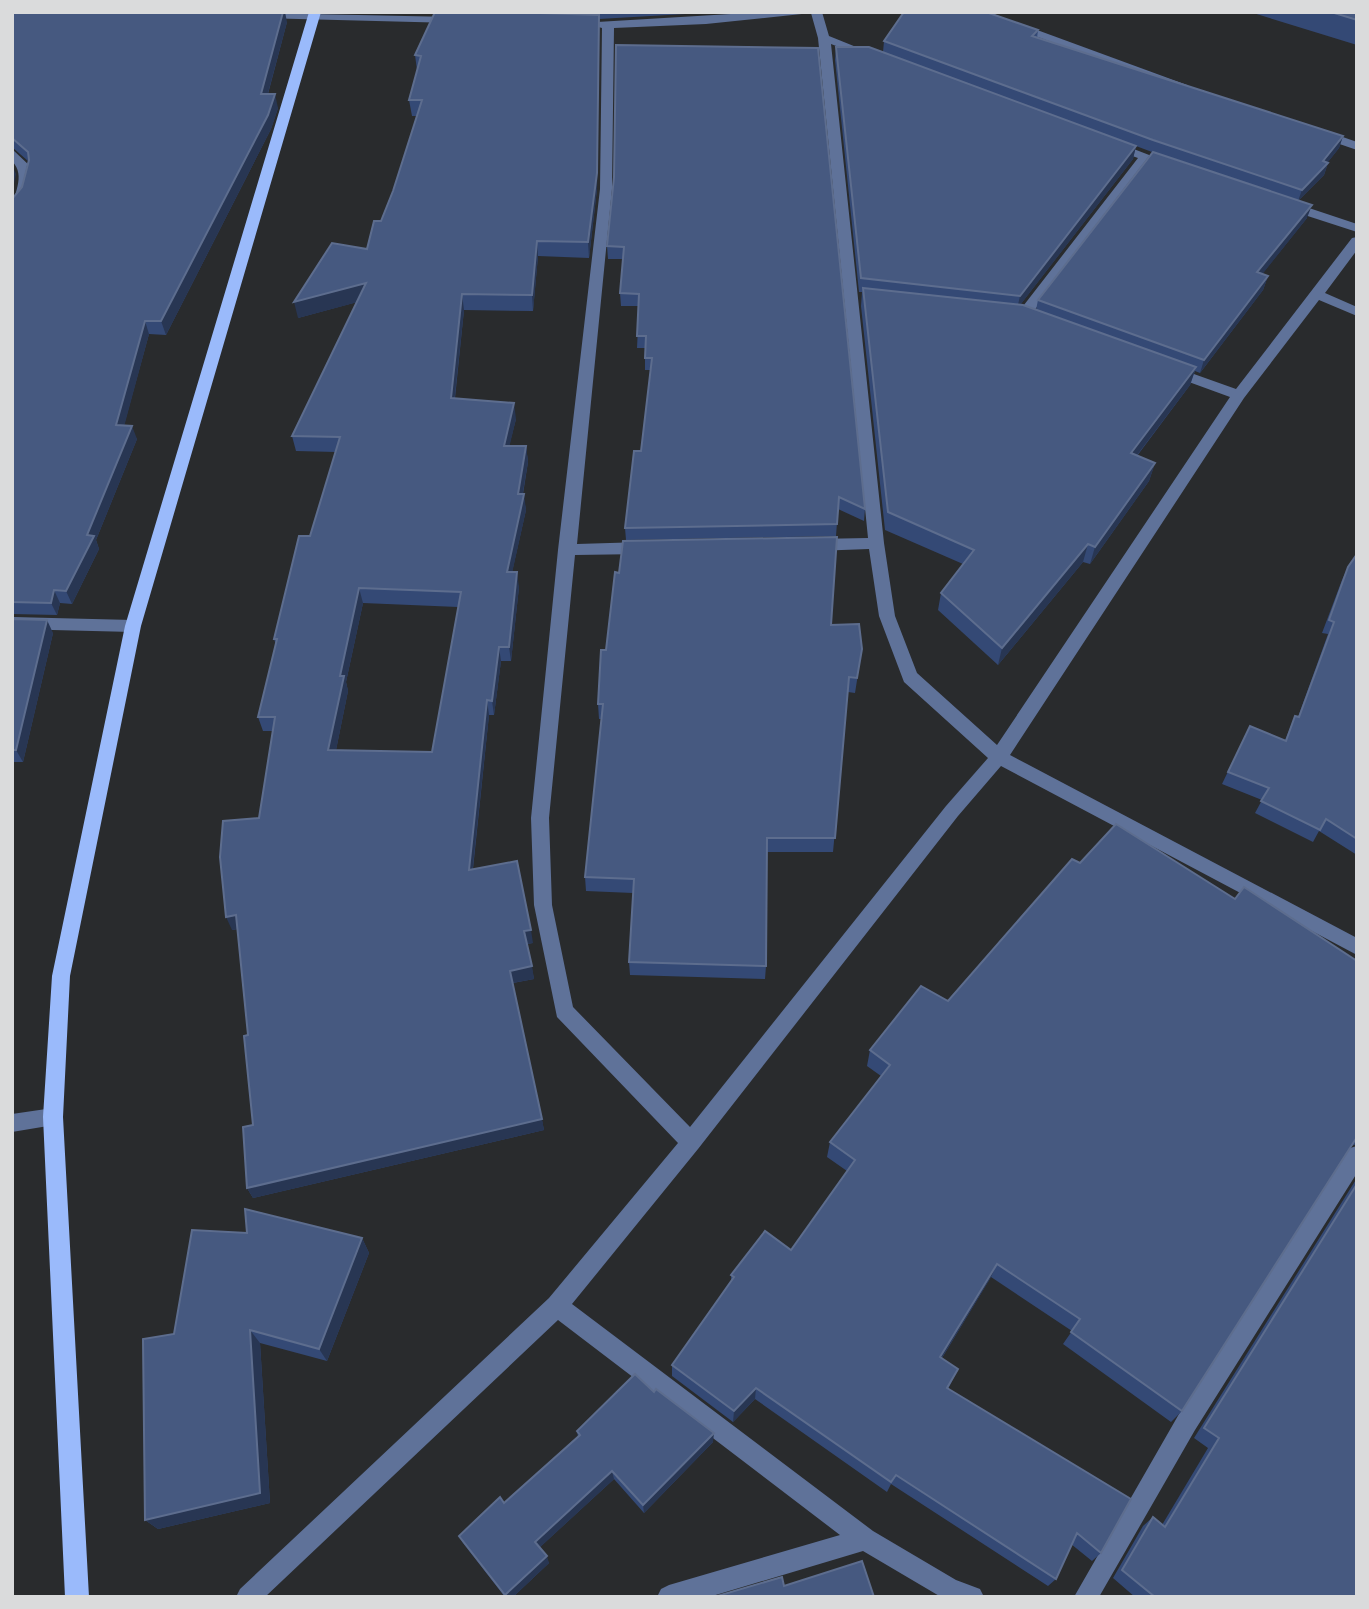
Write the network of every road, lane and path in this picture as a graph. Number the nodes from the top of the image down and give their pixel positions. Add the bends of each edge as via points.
1 (806, 12) edge
2 (816, 12) edge
3 (976, 12) edge
4 (314, 14) edge
5 (247, 16) edge
6 (461, 21) edge
7 (581, 24) edge
8 (608, 25) junction
9 (824, 38) junction
10 (888, 62) edge
11 (1187, 87) edge
12 (1305, 128) edge
13 (1106, 143) edge
14 (1357, 146) edge
15 (12, 153) edge
16 (1145, 157) junction
17 (1185, 170) edge
18 (1277, 202) edge
19 (12, 209) edge
20 (1357, 228) edge
21 (1357, 242) edge
22 (1317, 294) junction
23 (1357, 312) edge
24 (1022, 318) edge
25 (1163, 367) edge
26 (1239, 395) junction
27 (876, 543) junction
28 (795, 545) edge
29 (661, 548) edge
30 (566, 550) junction
31 (12, 623) edge
32 (133, 626) junction
33 (999, 757) junction
34 (1357, 947) edge
35 (53, 1117) junction
36 (12, 1123) edge
37 (691, 1142) junction
38 (1357, 1155) edge
39 (557, 1306) junction
40 (866, 1539) junction
41 (77, 1597) edge
42 (248, 1597) edge
43 (669, 1597) edge
44 (972, 1597) edge
45 (1086, 1597) edge

1 - 8 street
2 - 9 street
3 - 11 street
4 - 5 street
4 - 6 street
4 - 32 main road
7 - 8 street
8 - 30 street via 606,189
9 - 10 street
9 - 27 street via 857,299
12 - 14 street
13 - 16 street
15 - 19 street via 25,167 26,183
16 - 17 street
16 - 24 street
18 - 20 street
21 - 22 street
22 - 23 street
22 - 26 street
25 - 26 street
26 - 33 street
27 - 28 street
27 - 33 street via 887,615 910,677
29 - 30 street
30 - 37 street via 540,818 543,905 564,1011
31 - 32 street
32 - 35 main road via 61,976
33 - 34 street
33 - 37 street
35 - 36 street
35 - 41 main road
37 - 39 street
38 - 45 street via 1187,1422
39 - 40 street
39 - 42 street
40 - 43 street
40 - 44 street via 950,1589

